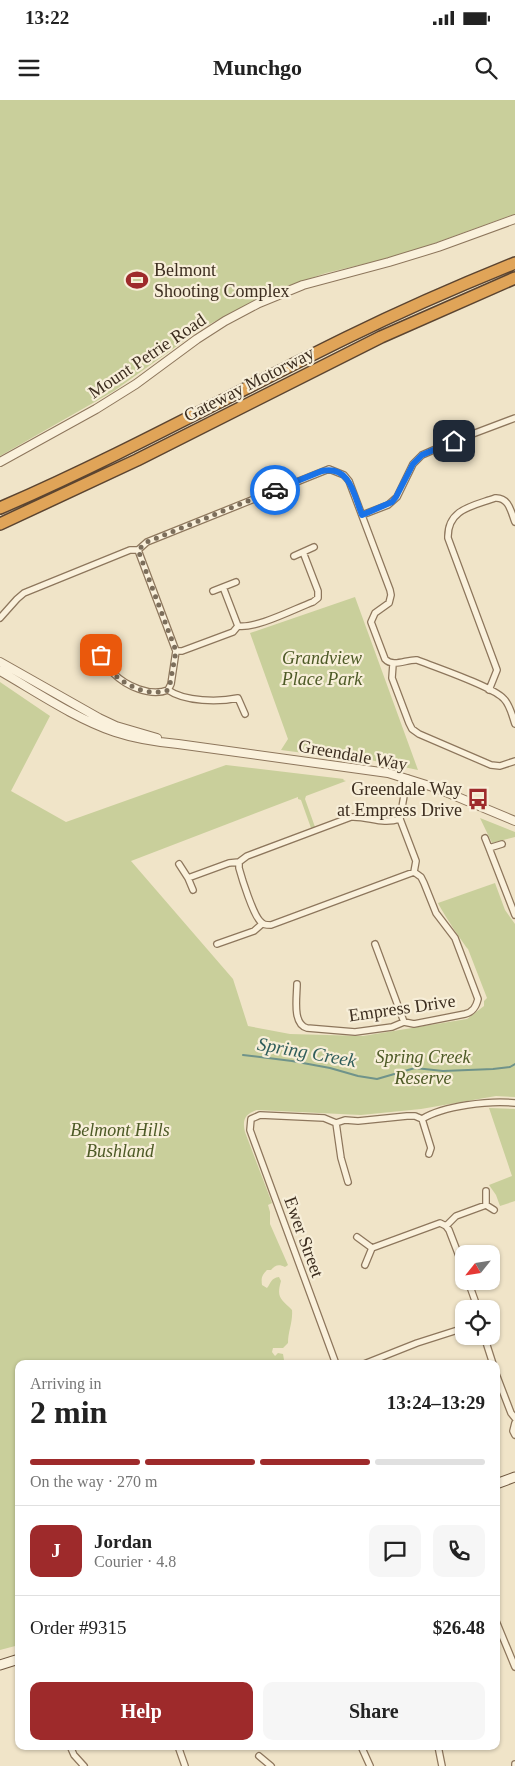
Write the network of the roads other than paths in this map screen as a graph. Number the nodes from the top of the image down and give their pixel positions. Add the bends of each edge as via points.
1 (515, 219) edge
2 (515, 263) edge
3 (515, 278) edge
4 (515, 418) edge
5 (0, 462) edge
6 (0, 508) edge
7 (362, 515) junction
8 (515, 522) edge
9 (0, 524) edge
10 (314, 547) dead end
11 (138, 550) junction
12 (303, 552) junction
13 (294, 556) dead end
14 (236, 582) dead end
15 (223, 587) junction
16 (213, 591) dead end
17 (0, 618) edge
18 (238, 626) junction
19 (96, 647) dead end
20 (176, 651) junction
21 (0, 662) edge
22 (394, 664) junction
23 (0, 671) edge
24 (168, 690) junction
25 (489, 690) junction
26 (245, 714) dead end
27 (515, 724) edge
28 (178, 744) junction
29 (515, 761) edge
30 (407, 778) junction
31 (400, 819) junction
32 (515, 821) edge
33 (485, 838) dead end
34 (502, 844) dead end
35 (489, 848) junction
36 (240, 862) junction
37 (179, 864) dead end
38 (414, 872) junction
39 (188, 878) junction
40 (193, 890) dead end
41 (515, 915) edge
42 (262, 924) junction
43 (217, 944) dead end
44 (375, 944) dead end
45 (297, 984) dead end
46 (404, 1022) junction
47 (515, 1102) edge
48 (422, 1119) junction
49 (336, 1123) junction
50 (429, 1154) dead end
51 (348, 1182) dead end
52 (486, 1191) dead end
53 (486, 1205) junction
54 (494, 1210) dead end
55 (446, 1226) junction
56 (357, 1237) dead end
57 (455, 1246) edge
58 (372, 1248) junction
59 (365, 1265) dead end
60 (455, 1331) edge
61 (487, 1345) edge
62 (335, 1360) edge
63 (374, 1360) edge
64 (492, 1360) edge
65 (500, 1390) edge
66 (515, 1418) edge
67 (515, 1424) edge
68 (515, 1435) edge
69 (515, 1477) edge
70 (500, 1483) edge
71 (500, 1631) edge
72 (15, 1660) edge
73 (0, 1665) edge
74 (515, 1667) edge
75 (72, 1750) edge
76 (180, 1750) edge
77 (363, 1750) edge
78 (439, 1750) edge
79 (259, 1756) dead end
80 (84, 1766) edge
81 (186, 1766) edge
82 (271, 1766) edge
83 (370, 1766) edge
84 (442, 1766) edge

1 - 5 street, Mount Petrie Road via 397,260 303,285 259,303 197,339 96,409
2 - 6 highway, Gateway Motorway via 348,338 162,432
3 - 9 highway, Gateway Motorway via 381,337 146,456
4 - 7 street via 422,455 413,464 392,502
7 - 11 street via 349,481 344,475 329,469 147,542
7 - 22 street via 391,595 388,603 374,613 371,622 385,659
8 - 25 street via 505,501 495,498 460,512 448,530 448,538 497,670
10 - 12 street
11 - 17 street via 130,550 24,593
11 - 20 street
12 - 13 street
12 - 18 street via 318,598 259,624 245,628
14 - 15 street
15 - 16 street
15 - 18 street
18 - 20 street via 233,632
19 - 24 street via 113,673 132,687 157,693
20 - 24 street
21 - 28 street, Greendale Way via 116,726
22 - 25 street via 417,660
22 - 29 street via 392,678 412,729 491,765
23 - 28 street, Greendale Way via 113,732 152,742
24 - 26 street via 174,694 218,701 238,698
25 - 27 street via 502,696
28 - 30 street, Greendale Way via 362,768
30 - 31 street
30 - 32 street, Greendale Way
31 - 36 street via 386,822 351,817 248,856
31 - 38 street, Empress Drive via 416,861
33 - 35 street
34 - 35 street
35 - 41 street
36 - 39 street
36 - 42 street via 239,868
37 - 39 street
38 - 42 street via 271,925
38 - 46 street, Empress Drive via 424,882 436,913 455,938 478,999 474,1010 465,1014 414,1024
39 - 40 street
42 - 43 street via 254,931
44 - 46 street
45 - 46 street, Empress Drive via 298,1019 304,1027 355,1032
47 - 48 street via 490,1101 434,1113
48 - 49 street via 408,1116
48 - 50 street
49 - 51 street via 340,1158
49 - 62 street, Ewer Street via 324,1118 260,1115 251,1119 250,1130
52 - 53 street
53 - 54 street
53 - 55 street via 456,1216
55 - 57 street
55 - 58 street via 433,1225
56 - 58 street
58 - 59 street
60 - 63 street
61 - 64 street
65 - 66 street
67 - 68 street
69 - 70 main road
71 - 74 street
72 - 73 main road
75 - 80 street
76 - 81 street
77 - 83 street
78 - 84 street
79 - 82 street

